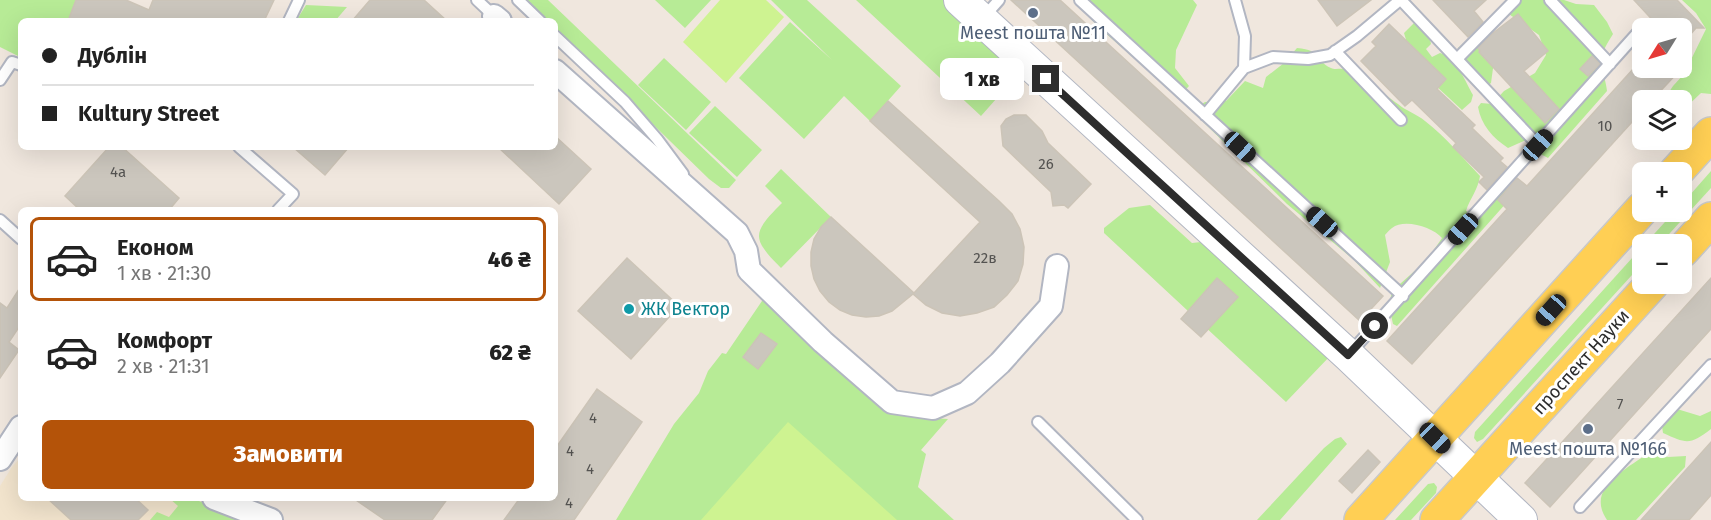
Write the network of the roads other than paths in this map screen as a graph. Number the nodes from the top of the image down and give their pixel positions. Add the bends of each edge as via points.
1 (299, 0) edge
2 (477, 0) edge
3 (518, 0) edge
4 (1080, 0) edge
5 (1400, 0) edge
6 (1515, 0) edge
7 (1550, 0) edge
8 (1236, 1) edge
9 (980, 7) edge
10 (291, 18) edge
11 (497, 18) edge
12 (537, 18) edge
13 (558, 39) edge
14 (1632, 39) edge
15 (1335, 51) junction
16 (1457, 58) junction
17 (5, 62) edge
18 (1610, 64) junction
19 (1244, 68) junction
20 (558, 74) edge
21 (0, 80) edge
22 (1205, 115) junction
23 (1401, 120) dead end
24 (1711, 134) edge
25 (1538, 145) junction
26 (242, 150) edge
27 (1685, 162) edge
28 (708, 206) junction
29 (281, 207) edge
30 (1711, 219) edge
31 (0, 220) edge
32 (1632, 220) edge
33 (18, 236) edge
34 (1692, 240) edge
35 (1057, 266) dead end
36 (1643, 294) edge
37 (1403, 296) junction
38 (1348, 355) junction
39 (1711, 365) edge
40 (1038, 422) dead end
41 (18, 432) edge
42 (1435, 438) junction
43 (0, 459) edge
44 (1476, 478) junction
45 (222, 501) edge
46 (1580, 507) dead end
47 (271, 520) edge
48 (1137, 520) edge
49 (1361, 520) edge
50 (1437, 520) edge
51 (1521, 520) edge

1 - 10 lane
2 - 11 lane
3 - 12 lane
4 - 22 lane
5 - 15 lane
5 - 16 lane
6 - 16 lane
7 - 18 lane
8 - 19 lane via 1245,36
9 - 38 street
13 - 28 lane via 625,102
14 - 18 lane
15 - 19 lane via 1308,59 1272,57
15 - 23 lane
16 - 25 lane
17 - 21 lane
18 - 25 lane
19 - 22 lane
20 - 28 street
22 - 37 lane
24 - 27 main road
25 - 37 lane
26 - 29 lane via 293,194
28 - 35 street via 738,234 749,270 892,402 933,408 967,393 1051,306
30 - 34 main road
31 - 33 lane
32 - 42 main road
36 - 44 main road, проспект Науки
37 - 38 lane
38 - 42 street
39 - 46 lane
40 - 48 lane
41 - 43 street
42 - 44 street
42 - 49 main road
44 - 50 main road, проспект Науки
44 - 51 street
45 - 47 street

